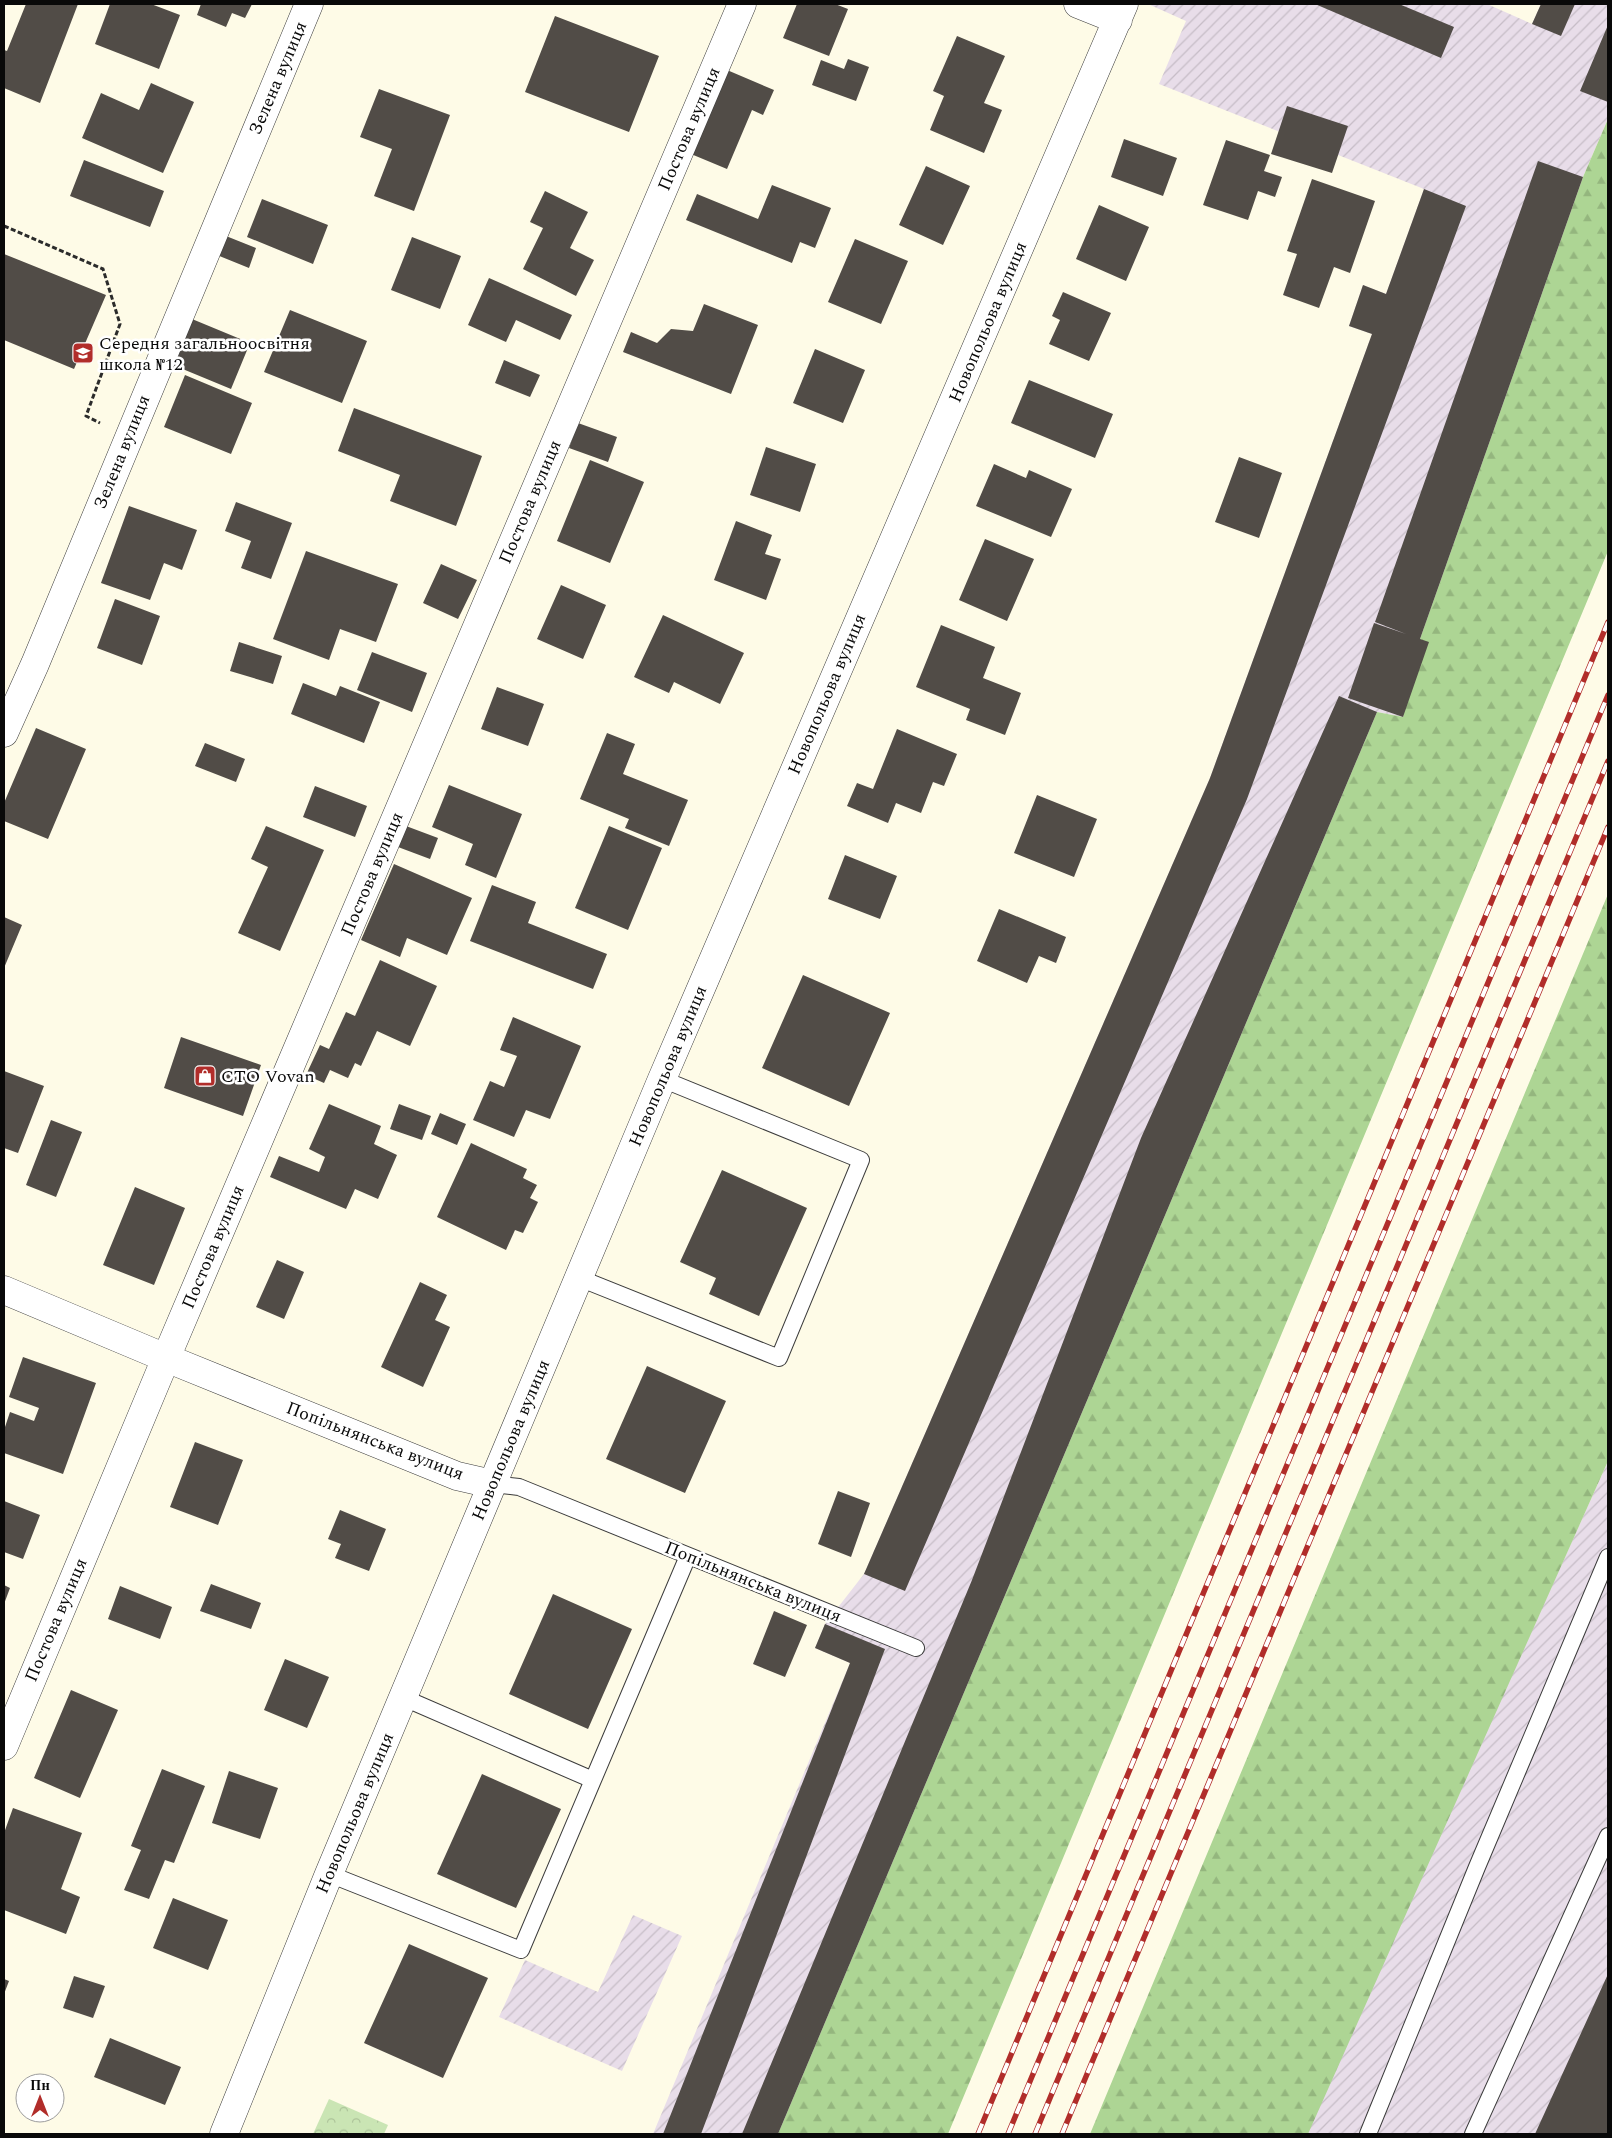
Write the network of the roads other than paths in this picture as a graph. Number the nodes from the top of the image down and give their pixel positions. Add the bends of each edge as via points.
1 (309, 4) edge
2 (742, 4) edge
3 (1078, 4) edge
4 (1121, 12) edge
5 (4, 733) edge
6 (662, 1079) junction
7 (579, 1278) junction
8 (4, 1290) edge
9 (166, 1358) junction
10 (492, 1484) junction
11 (688, 1556) junction
12 (1608, 1557) edge
13 (916, 1648) dead end
14 (404, 1698) junction
15 (4, 1746) edge
16 (593, 1780) junction
17 (1608, 1836) edge
18 (329, 1874) junction
19 (224, 2134) edge
20 (1368, 2134) edge
21 (1473, 2134) edge

1 - 5 street, Зелена вулиця
2 - 9 street, Постова вулиця
3 - 4 street
4 - 6 street, Новопольова вулиця
6 - 7 street, Новопольова вулиця
6 - 7 lane via 861,1160 779,1358
7 - 10 street, Новопольова вулиця
8 - 9 street, Попільнянська вулиця
9 - 10 street, Попільнянська вулиця via 457,1476
9 - 15 street, Постова вулиця
10 - 11 lane, Попільнянська вулиця via 519,1487
10 - 14 street, Новопольова вулиця
11 - 13 lane, Попільнянська вулиця
11 - 16 lane
12 - 20 lane
14 - 16 lane
14 - 18 street, Новопольова вулиця
16 - 18 lane via 521,1950
17 - 21 lane
18 - 19 street, Новопольова вулиця

